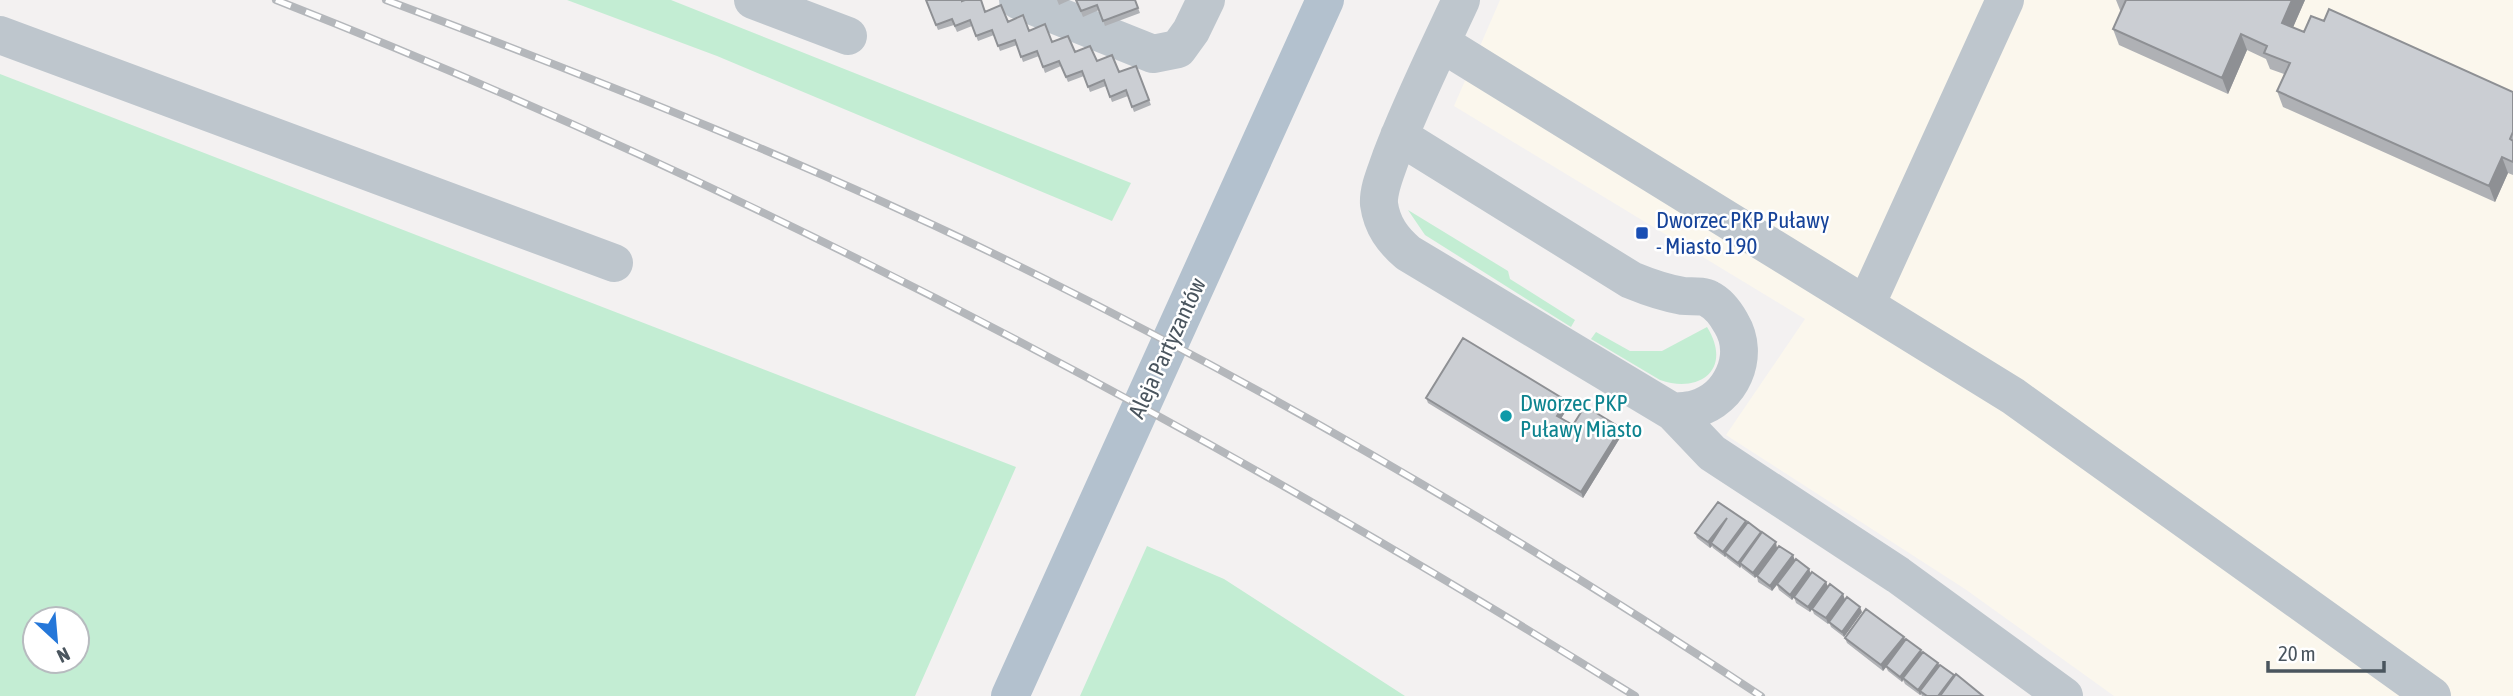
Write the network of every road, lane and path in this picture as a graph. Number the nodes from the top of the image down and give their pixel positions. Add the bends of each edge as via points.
1 (753, 0) edge
2 (1018, 0) edge
3 (1206, 0) edge
4 (1325, 0) edge
5 (1461, 0) edge
6 (2005, 0) edge
7 (0, 35) edge
8 (848, 36) dead end
9 (1441, 43) junction
10 (1399, 136) junction
11 (614, 263) dead end
12 (1866, 305) junction
13 (1673, 412) junction
14 (1010, 696) edge
15 (2064, 696) edge
16 (2432, 696) edge

1 - 8 street
2 - 3 street via 1153,54 1178,49
4 - 14 main road, Aleja Partyzantów
5 - 9 street
6 - 12 street
7 - 11 street
9 - 10 street
9 - 12 street
10 - 13 street via 1379,202 1392,239 1408,253
10 - 13 street via 1631,280 1707,298 1718,306 1735,330 1741,349 1737,370 1713,400
12 - 16 street via 2013,396
13 - 15 street via 1712,453 1898,575

